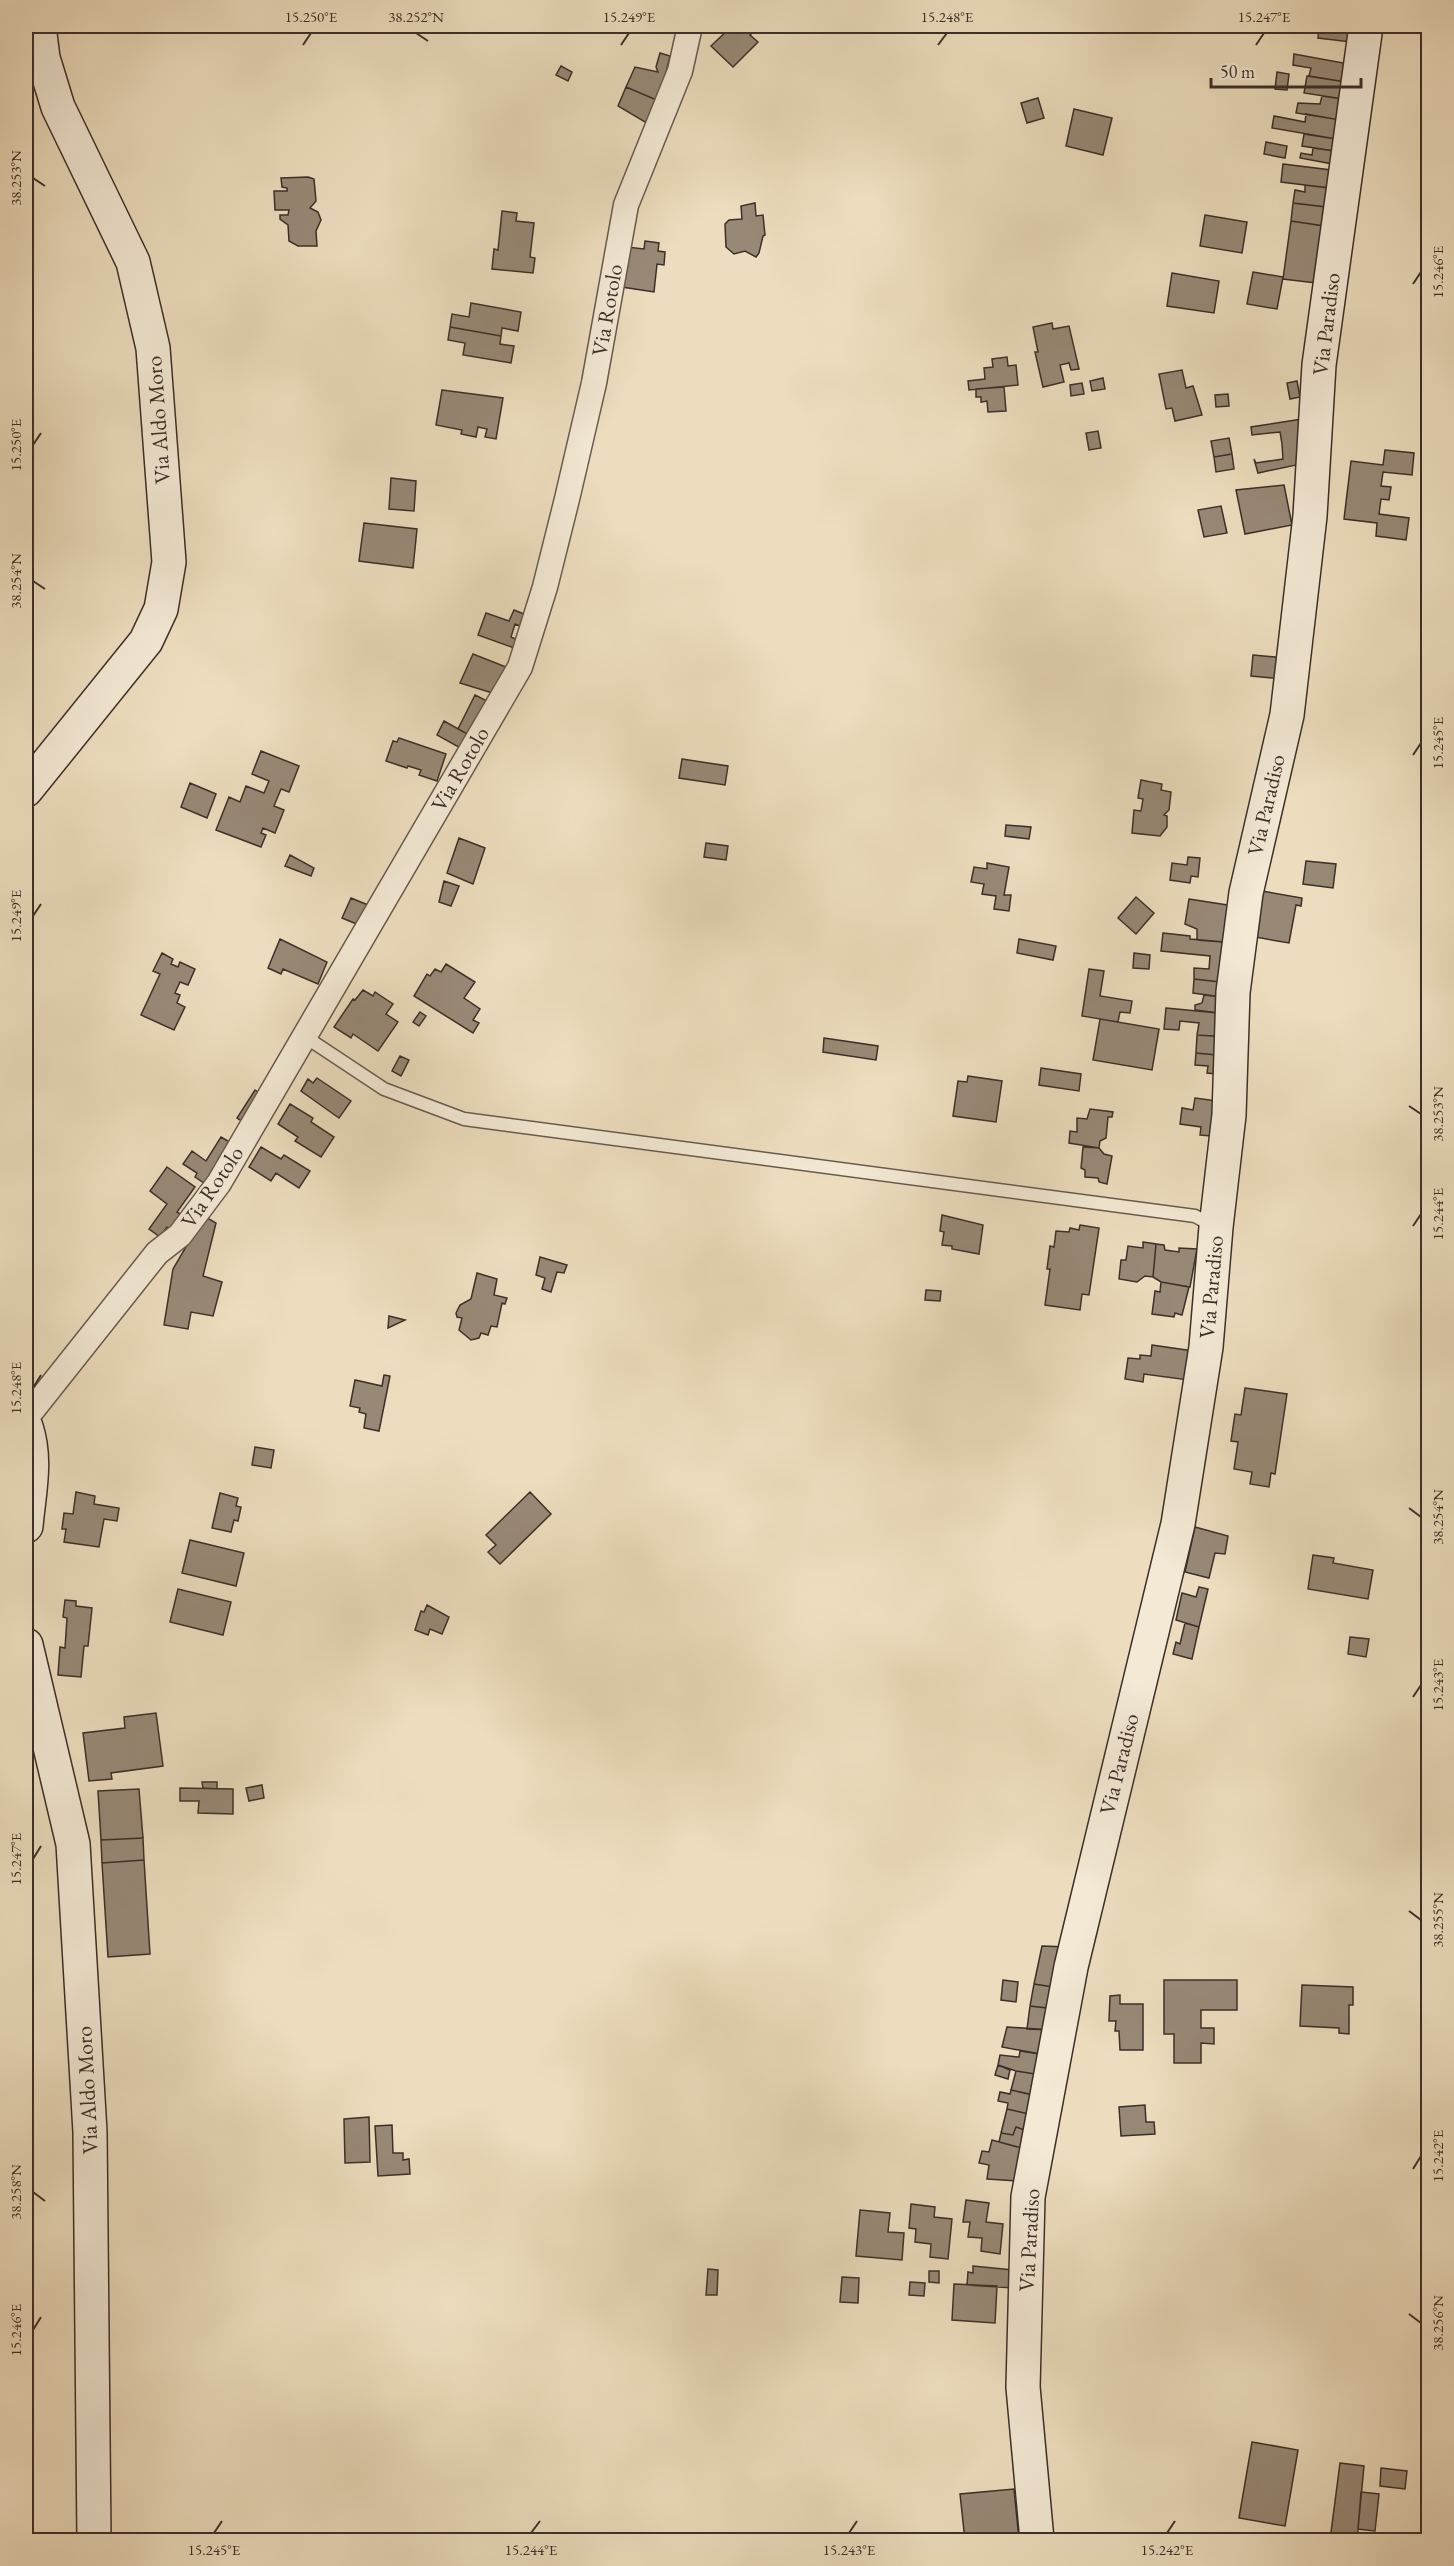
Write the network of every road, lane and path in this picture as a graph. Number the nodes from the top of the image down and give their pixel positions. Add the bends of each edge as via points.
1 (39, 26) edge
2 (690, 26) edge
3 (1366, 26) edge
4 (26, 790) edge
5 (304, 1036) junction
6 (1216, 1227) junction
7 (26, 1418) edge
8 (26, 1427) edge
9 (26, 1526) edge
10 (26, 1645) edge
11 (94, 2541) edge
12 (1037, 2541) edge

1 - 4 street, Via Aldo Moro via 43,58 58,107 133,262 153,348 169,562 161,609 146,640
2 - 5 street, Via Rotolo via 680,71 626,205 594,383 570,488 520,666
3 - 6 street, Via Paradiso via 1319,364 1310,516 1287,715 1246,893 1233,992 1229,1115
5 - 6 lane via 384,1089 464,1119 1195,1216
5 - 7 street, Via Rotolo via 219,1182 180,1235 157,1253
6 - 12 street, Via Paradiso via 1206,1347 1178,1524 1076,1943 1028,2197 1023,2387
8 - 9 street via 33,1464
10 - 11 street, Via Aldo Moro via 73,1844 90,2132

